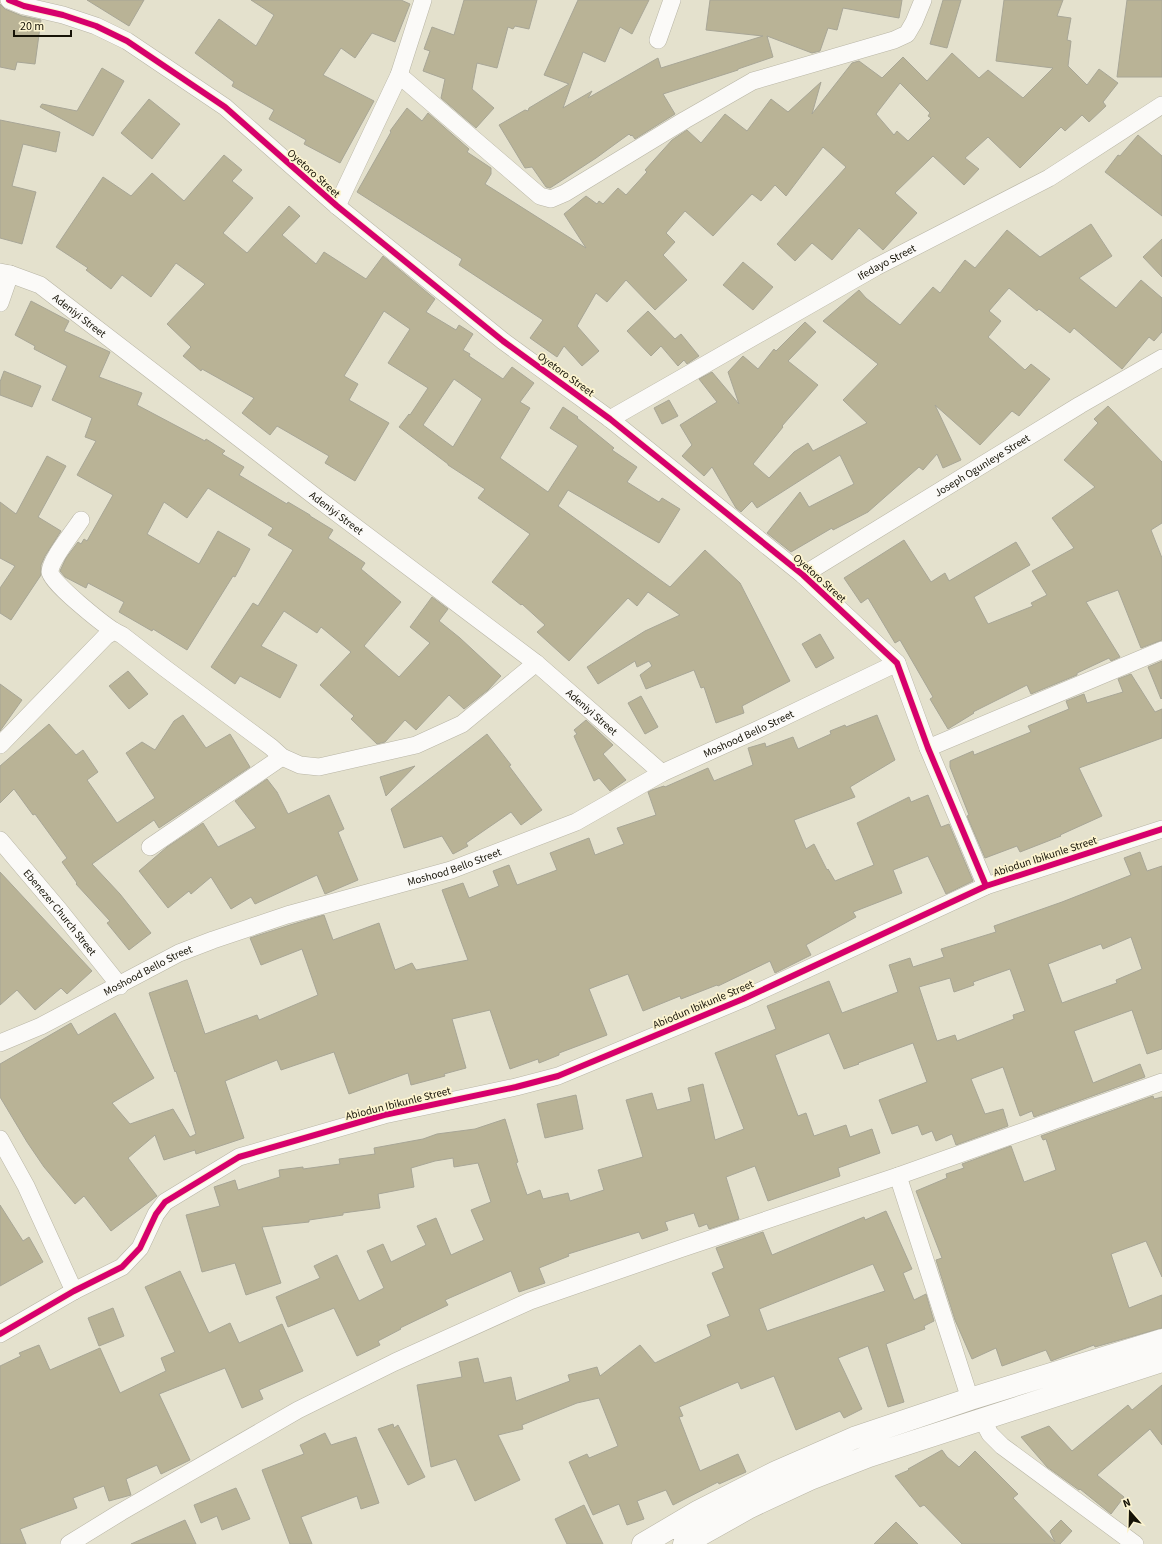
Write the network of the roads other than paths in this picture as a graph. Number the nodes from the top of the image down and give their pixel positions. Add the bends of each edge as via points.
1 (8, 0) edge
2 (423, 0) edge
3 (672, 0) edge
4 (923, 0) edge
5 (658, 40) dead end
6 (399, 75) junction
7 (1162, 106) edge
8 (337, 206) junction
9 (5, 273) edge
10 (0, 302) edge
11 (1162, 358) edge
12 (610, 419) junction
13 (81, 520) dead end
14 (804, 575) junction
15 (114, 631) junction
16 (1162, 650) edge
17 (536, 663) junction
18 (897, 663) junction
19 (0, 745) edge
20 (928, 748) junction
21 (282, 757) junction
22 (662, 773) junction
23 (1162, 829) edge
24 (0, 840) edge
25 (150, 847) dead end
26 (986, 886) junction
27 (120, 986) junction
28 (0, 1043) edge
29 (1162, 1082) edge
30 (0, 1139) edge
31 (898, 1176) junction
32 (74, 1291) junction
33 (0, 1334) edge
34 (1162, 1340) edge
35 (1162, 1361) edge
36 (970, 1399) junction
37 (982, 1418) junction
38 (69, 1544) edge
39 (643, 1544) edge
40 (684, 1544) edge
41 (1135, 1544) edge

1 - 8 street, Oyetoro Street via 96,26 126,41 225,107
2 - 6 street
3 - 5 street
4 - 6 street via 907,34 753,81 552,199 540,196
6 - 8 street
7 - 12 street, Ifedayo Street via 1049,178 876,266
8 - 12 street, Oyetoro Street via 503,341
9 - 10 street
9 - 17 street, Adeniyi Street via 40,285
11 - 14 street, Joseph Ogunleye Street
12 - 14 street, Oyetoro Street
13 - 15 street via 52,563 50,573 54,581 94,617
14 - 18 street, Oyetoro Street
15 - 19 street via 106,636
15 - 21 street
16 - 20 street
17 - 21 street via 462,724 416,745 319,767 300,765
17 - 22 street, Adeniyi Street
18 - 20 street, Oyetoro Street
18 - 22 street, Moshood Bello Street
20 - 26 street, Oyetoro Street
21 - 25 street
22 - 27 street, Moshood Bello Street via 569,825 451,870 287,915 213,940 179,953
23 - 26 street, Abiodun Ibikunle Street
24 - 27 street, Ebenezer Church Street
26 - 32 street, Abiodun Ibikunle Street via 743,999 558,1076 384,1115 238,1158 165,1202 156,1214 140,1248 122,1267
27 - 28 street, Moshood Bello Street via 41,1026
29 - 31 street
30 - 32 street via 26,1186
31 - 36 street
31 - 38 street via 530,1301 395,1362 298,1410
32 - 33 street, Abiodun Ibikunle Street
34 - 36 main road
35 - 37 main road
36 - 39 main road via 854,1438 776,1472 699,1511
37 - 40 main road via 810,1479 750,1507
37 - 41 street via 990,1434 1002,1446

